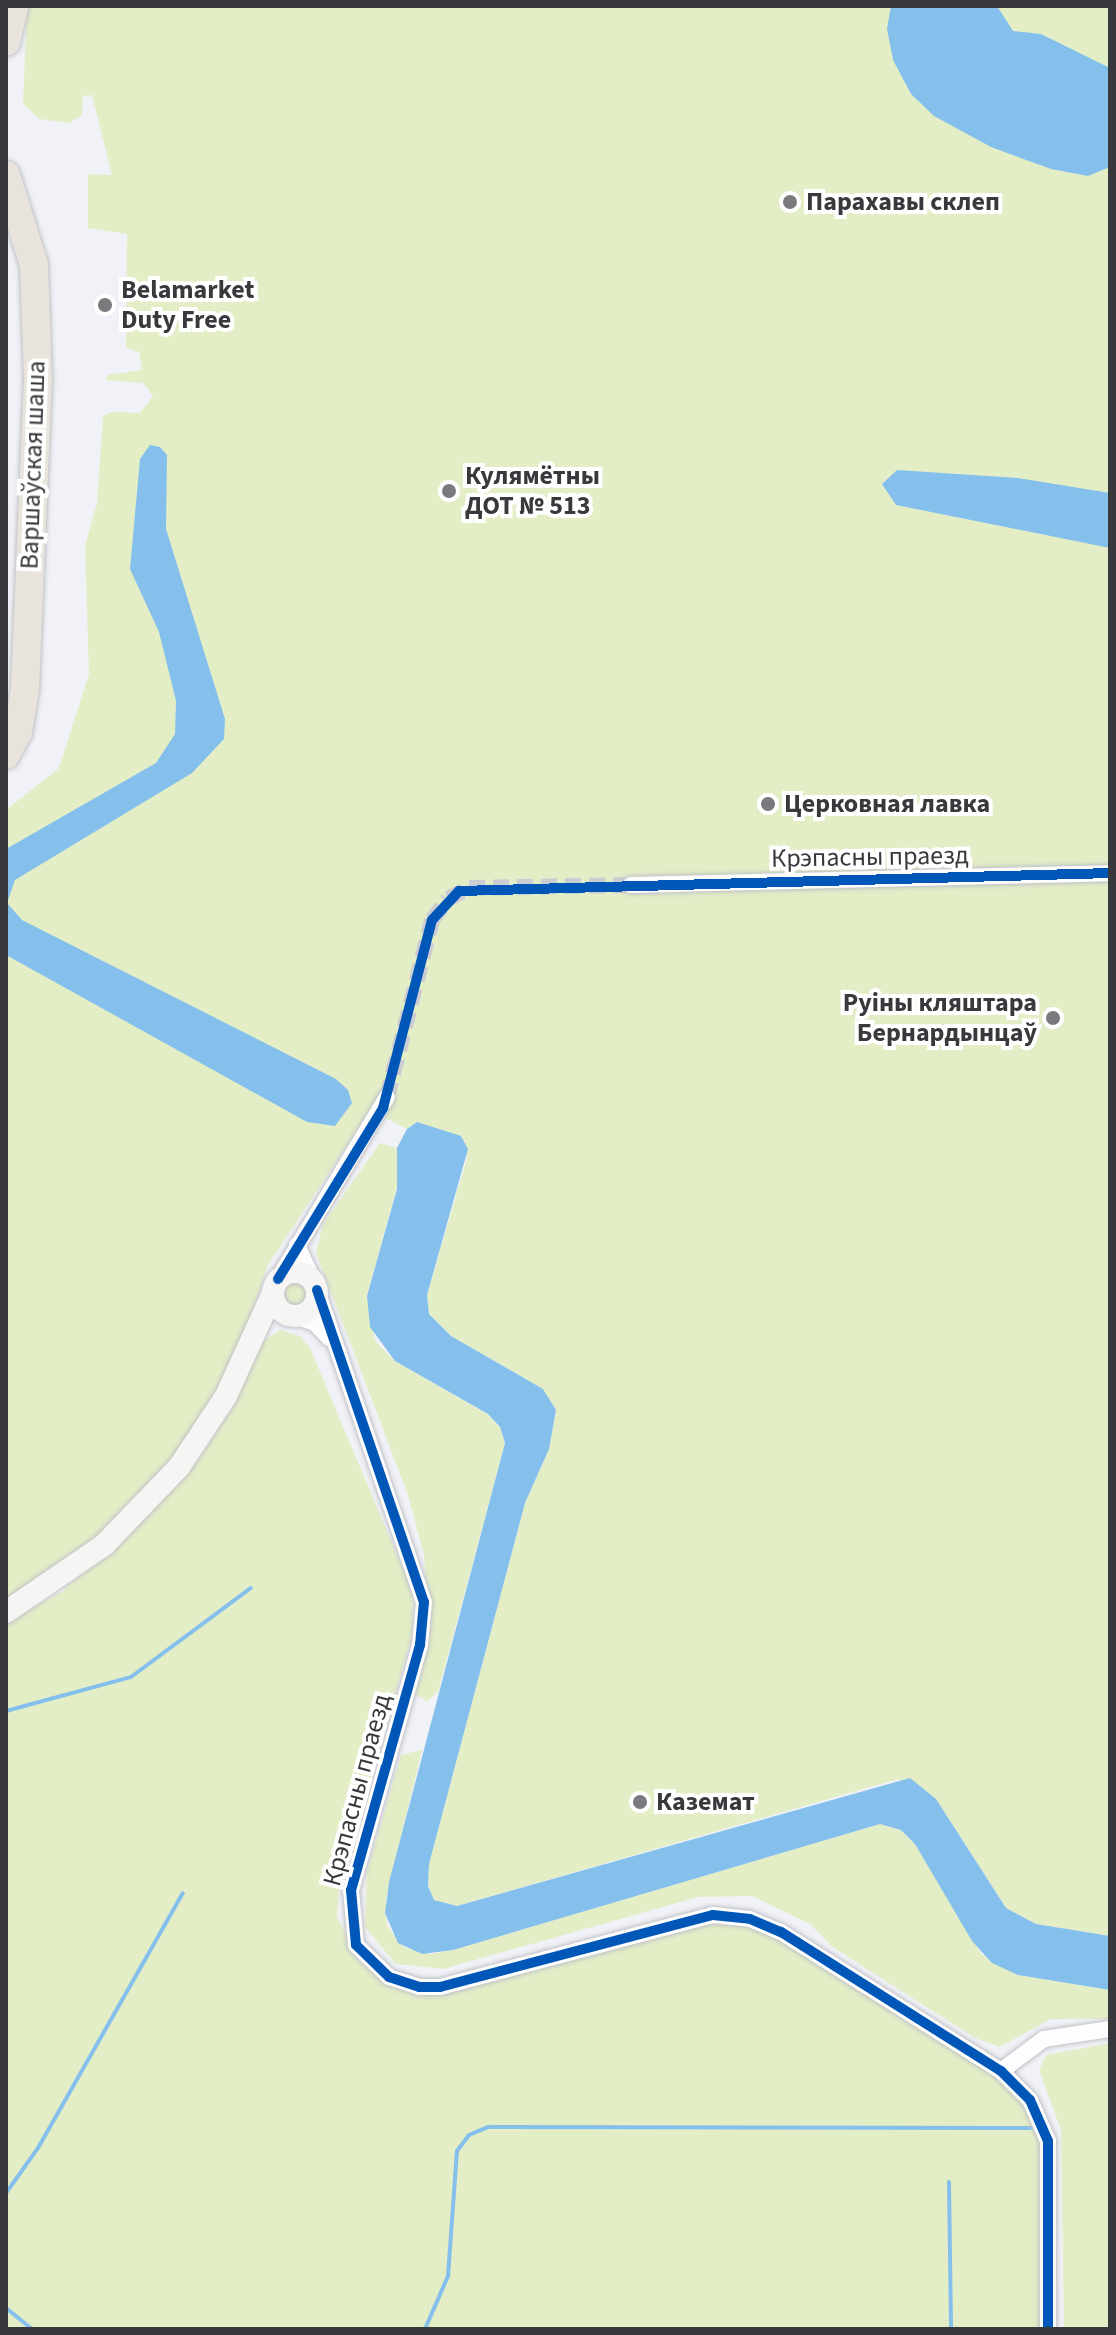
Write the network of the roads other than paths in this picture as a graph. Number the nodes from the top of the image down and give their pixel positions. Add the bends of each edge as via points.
1 (14, 6) edge
2 (6, 42) edge
3 (6, 175) edge
4 (6, 755) edge
5 (1110, 873) edge
6 (631, 885) tunnel mouth
7 (387, 1097) tunnel mouth
8 (297, 1245) junction
9 (276, 1286) junction
10 (316, 1286) junction
11 (295, 1316) junction
12 (253, 1341) junction
13 (338, 1348) junction
14 (6, 1612) edge
15 (1110, 2029) edge
16 (1001, 2071) junction
17 (1048, 2329) edge

1 - 2 highway
3 - 4 highway, Варшаўская шаша via 34,265 38,383 25,689 18,732
5 - 6 street, Крэпасны праезд
7 - 8 street via 365,1141
8 - 9 street
8 - 10 street, Крэпасны праезд
9 - 10 street via 297,1272
9 - 11 street via 282,1312
9 - 12 street
10 - 11 street via 309,1311
10 - 13 street, Крэпасны праезд
11 - 12 street via 267,1326
11 - 13 street via 315,1323
12 - 14 street via 217,1412 162,1488 82,1563
13 - 16 street, Крэпасны праезд via 424,1602 420,1645 351,1890 352,1933 371,1963 403,1983 440,1987 679,1922 713,1915 750,1919 781,1932
15 - 16 street via 1044,2039
16 - 17 street, Крэпасны праезд via 1030,2100 1048,2141

